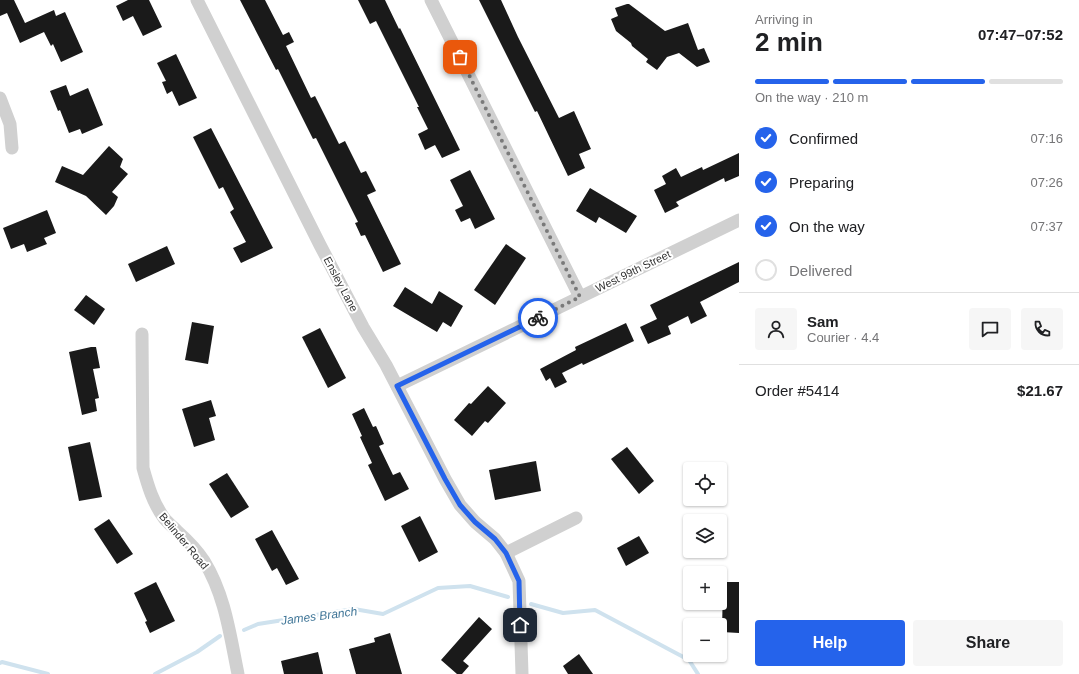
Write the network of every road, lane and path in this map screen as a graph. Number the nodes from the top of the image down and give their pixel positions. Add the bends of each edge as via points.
1 (197, 0) edge
2 (432, 0) edge
3 (0, 98) edge
4 (12, 148) dead end
5 (739, 220) edge
6 (580, 297) junction
7 (142, 334) dead end
8 (397, 386) junction
9 (576, 518) dead end
10 (506, 553) junction
11 (238, 674) edge
12 (522, 674) edge

1 - 8 street, Ensley Lane via 323,252
2 - 6 street
3 - 4 street via 10,124
5 - 6 street, West 99th Street
6 - 8 street, West 99th Street
7 - 11 street, Belinder Road via 143,468 148,489 165,519 203,559 214,579 224,605
8 - 10 street, Ensley Lane via 460,505
9 - 10 street
10 - 12 street, Ensley Lane via 519,581

